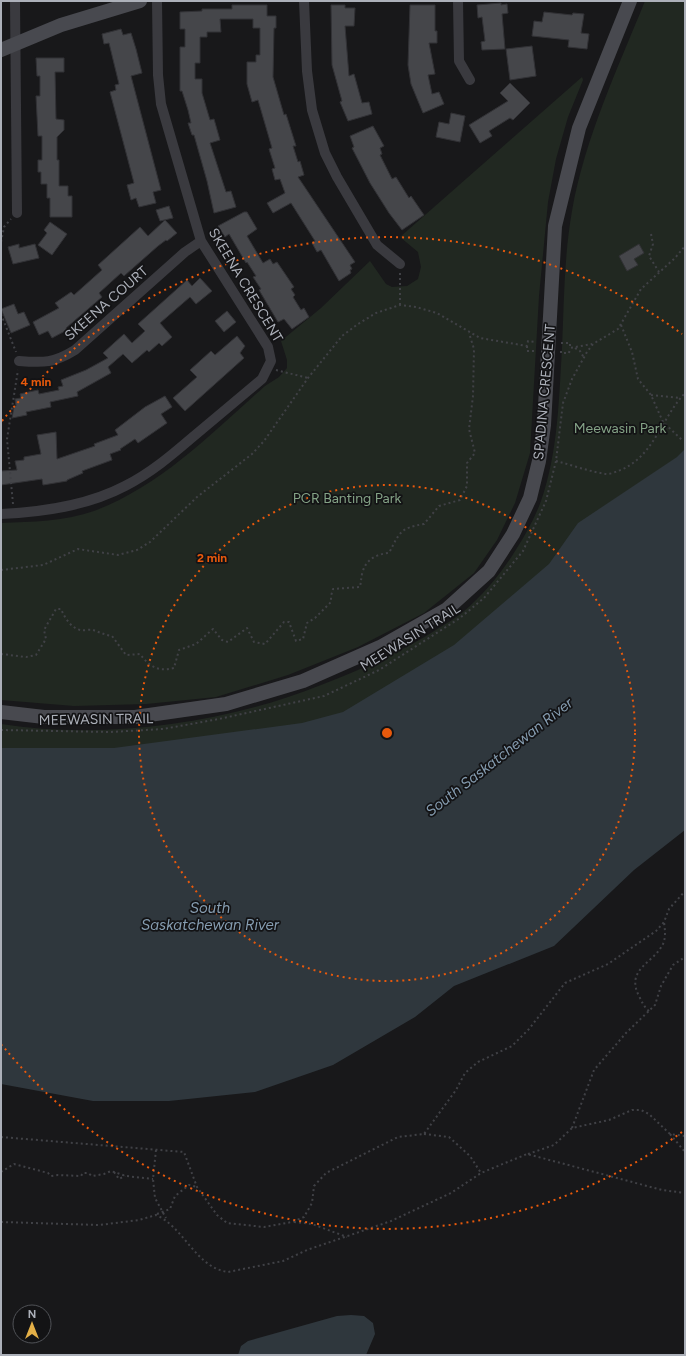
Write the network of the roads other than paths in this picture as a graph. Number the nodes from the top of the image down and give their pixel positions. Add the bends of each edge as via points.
1 (15, 1) edge
2 (140, 1) edge
3 (157, 1) edge
4 (304, 1) edge
5 (458, 1) edge
6 (630, 1) edge
7 (15, 44) junction
8 (1, 50) edge
9 (470, 80) dead end
10 (17, 212) dead end
11 (201, 241) junction
12 (400, 264) dead end
13 (19, 361) dead end
14 (1, 514) edge
15 (1, 712) edge

1 - 7 street
2 - 7 street via 61,25
3 - 11 street, SKEENA CRESCENT via 161,104
4 - 12 street via 307,71 312,110 325,153 377,245
5 - 9 street via 459,61
6 - 15 street, SPADINA CRESCENT via 579,128 555,226 544,425 530,498 513,534 489,571 447,609 380,647 303,681 226,704 135,716 44,717
7 - 8 street
7 - 10 street
11 - 13 street, SKEENA COURT via 185,252 75,350 59,360 38,363
11 - 14 street, SKEENA CRESCENT via 268,347 271,361 266,373 165,460 126,486 103,496 64,507 40,512

